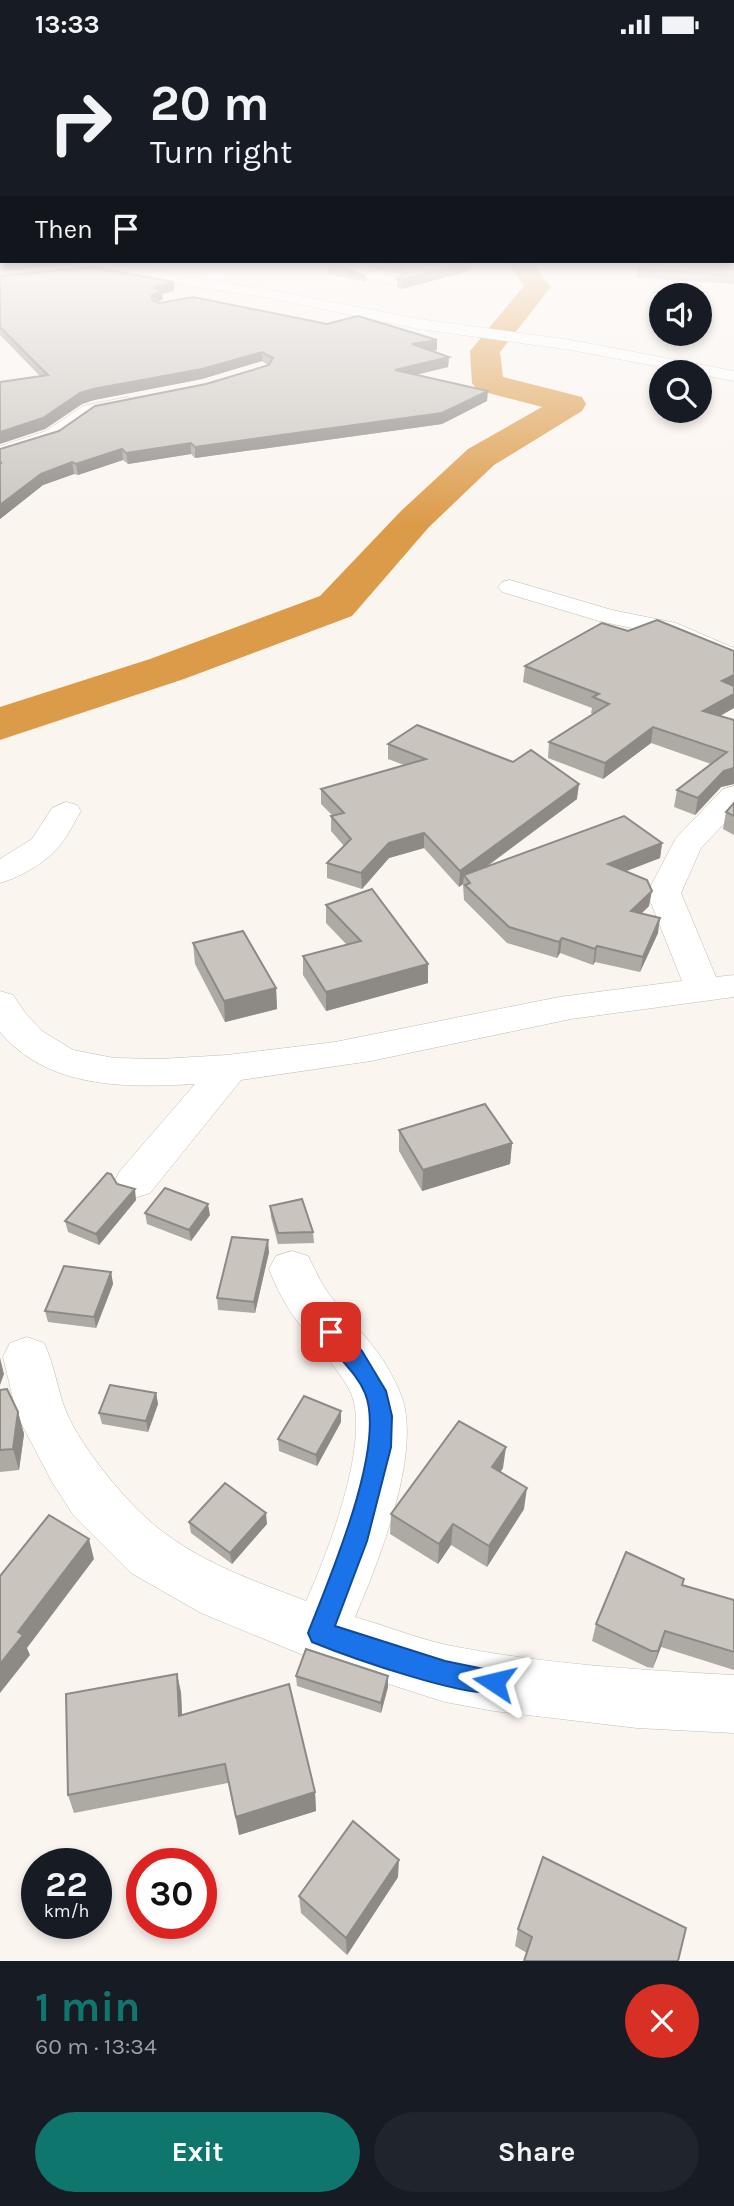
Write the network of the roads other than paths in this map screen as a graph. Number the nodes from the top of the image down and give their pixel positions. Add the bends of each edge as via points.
1 (577, 346) edge
2 (734, 376) edge
3 (145, 399) edge
4 (0, 452) edge
5 (510, 587) dead end
6 (734, 657) edge
7 (734, 795) edge
8 (66, 811) dead end
9 (0, 873) edge
10 (718, 988) edge
11 (0, 1003) edge
12 (229, 1069) junction
13 (135, 1182) dead end
14 (292, 1269) dead end
15 (27, 1357) dead end
16 (320, 1633) junction
17 (734, 1704) edge

1 - 2 street
3 - 4 street via 89,410 53,435
5 - 6 street via 667,628
7 - 10 street via 687,845 664,893 688,947
8 - 9 street via 45,843
10 - 12 street via 571,1007 401,1043
11 - 12 street via 10,1023 39,1048 69,1063 124,1072
12 - 13 street
14 - 16 street via 311,1308 355,1357 375,1391 381,1416 380,1447 356,1541
15 - 16 street via 42,1415 70,1466 93,1499 150,1555 221,1594
16 - 17 street via 445,1673 494,1682 636,1699

